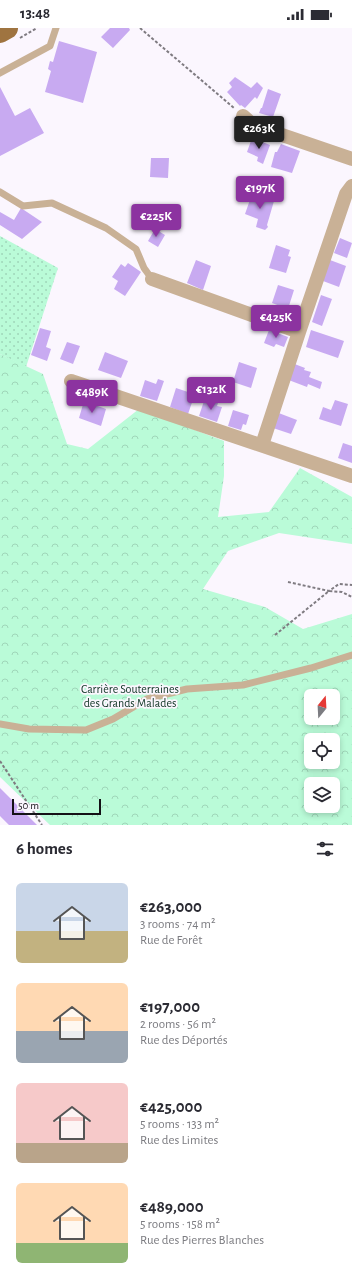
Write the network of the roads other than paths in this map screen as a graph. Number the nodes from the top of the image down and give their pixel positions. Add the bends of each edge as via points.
1 (7, 28) edge
2 (56, 28) edge
3 (0, 32) edge
4 (0, 73) edge
5 (243, 116) road end
6 (352, 159) edge
7 (352, 186) edge
8 (0, 192) edge
9 (152, 279) joint
10 (299, 332) junction
11 (71, 381) dead end
12 (262, 445) junction
13 (352, 476) edge
14 (352, 656) edge
15 (0, 724) edge

1 - 3 main road
2 - 4 lane via 50,46
5 - 6 street via 253,125
7 - 10 street via 346,194
8 - 9 lane via 23,206 52,203 106,228 136,249
9 - 10 street
10 - 12 street
11 - 12 street
12 - 13 street
14 - 15 lane via 243,685 187,689 147,699 113,719 86,730 29,729

